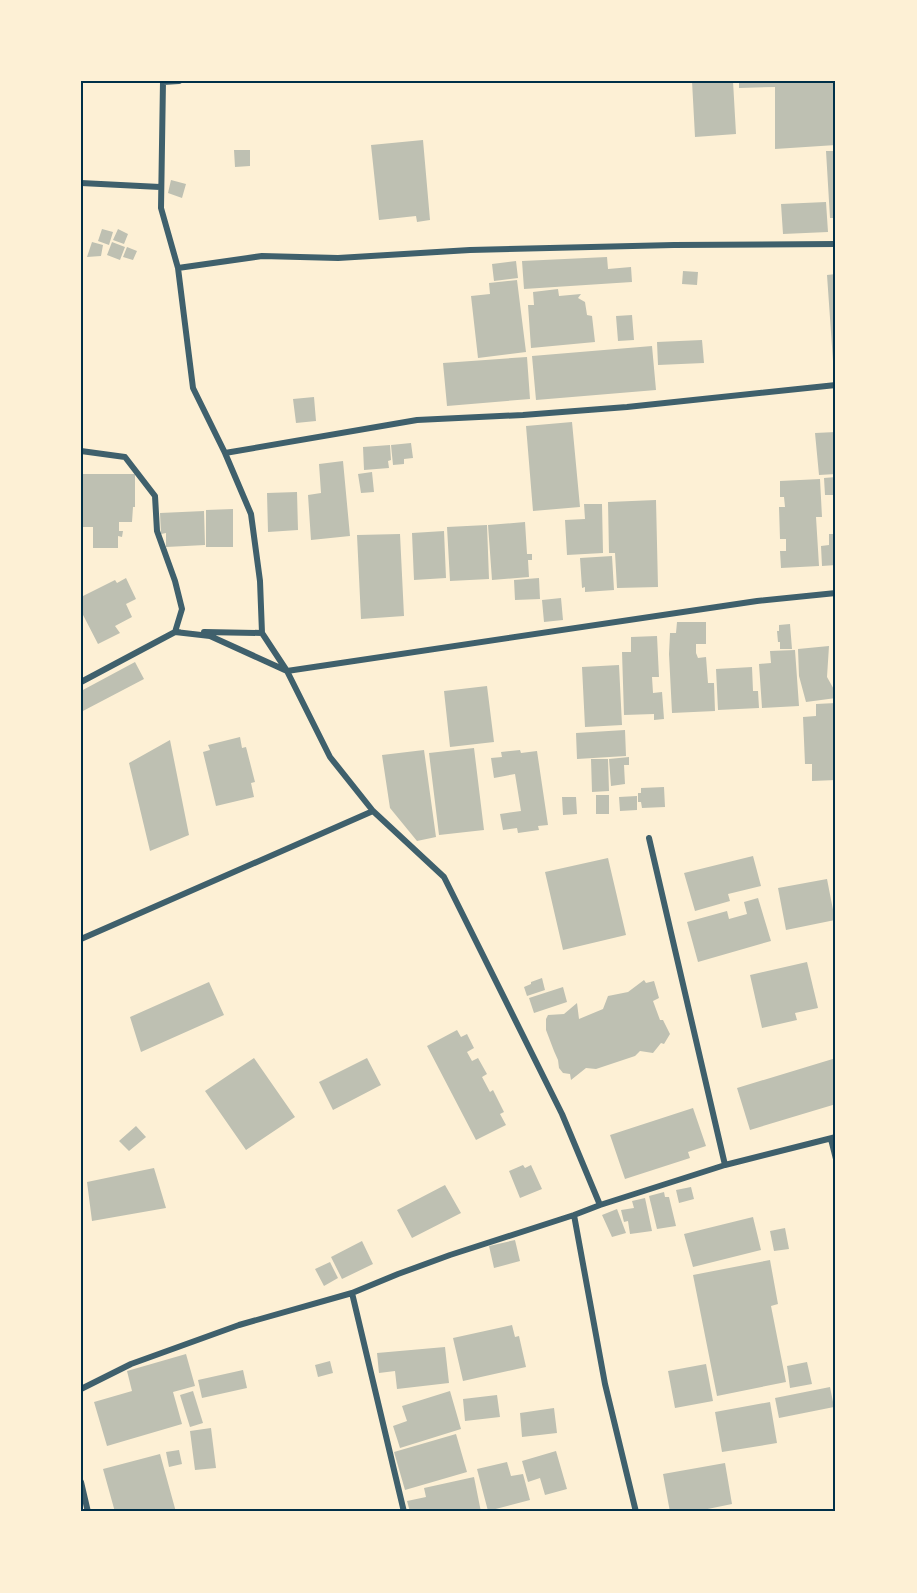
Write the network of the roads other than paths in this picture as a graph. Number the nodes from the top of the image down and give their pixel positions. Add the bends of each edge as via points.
1 (179, 81) edge
2 (163, 82) edge
3 (81, 183) edge
4 (160, 187) junction
5 (836, 244) edge
6 (178, 268) junction
7 (836, 385) edge
8 (81, 452) edge
9 (225, 453) junction
10 (836, 593) edge
11 (175, 632) junction
12 (261, 633) junction
13 (287, 671) junction
14 (81, 682) edge
15 (374, 811) junction
16 (649, 838) dead end
17 (81, 939) edge
18 (834, 1138) edge
19 (836, 1159) edge
20 (725, 1165) junction
21 (600, 1205) junction
22 (574, 1215) junction
23 (352, 1293) junction
24 (81, 1389) edge
25 (81, 1482) edge
26 (88, 1512) edge
27 (404, 1512) edge
28 (636, 1512) edge

1 - 2 street
2 - 4 street
3 - 4 street
4 - 6 street via 161,208
5 - 6 street via 470,250 338,258 262,256
6 - 9 street via 193,388
7 - 9 street via 627,407 417,420
8 - 11 street via 125,457 155,496 157,531 182,609
9 - 12 street via 252,514
10 - 13 street via 757,601
11 - 12 street
11 - 13 street via 210,636
11 - 14 street
12 - 13 street
13 - 15 street via 330,757
15 - 17 street
15 - 21 street via 444,877 562,1114
16 - 20 street
18 - 19 street
18 - 20 street
20 - 21 street
21 - 22 street
22 - 23 street via 439,1259
22 - 28 street via 605,1384
23 - 24 street via 239,1325 131,1364
23 - 27 street
25 - 26 street

